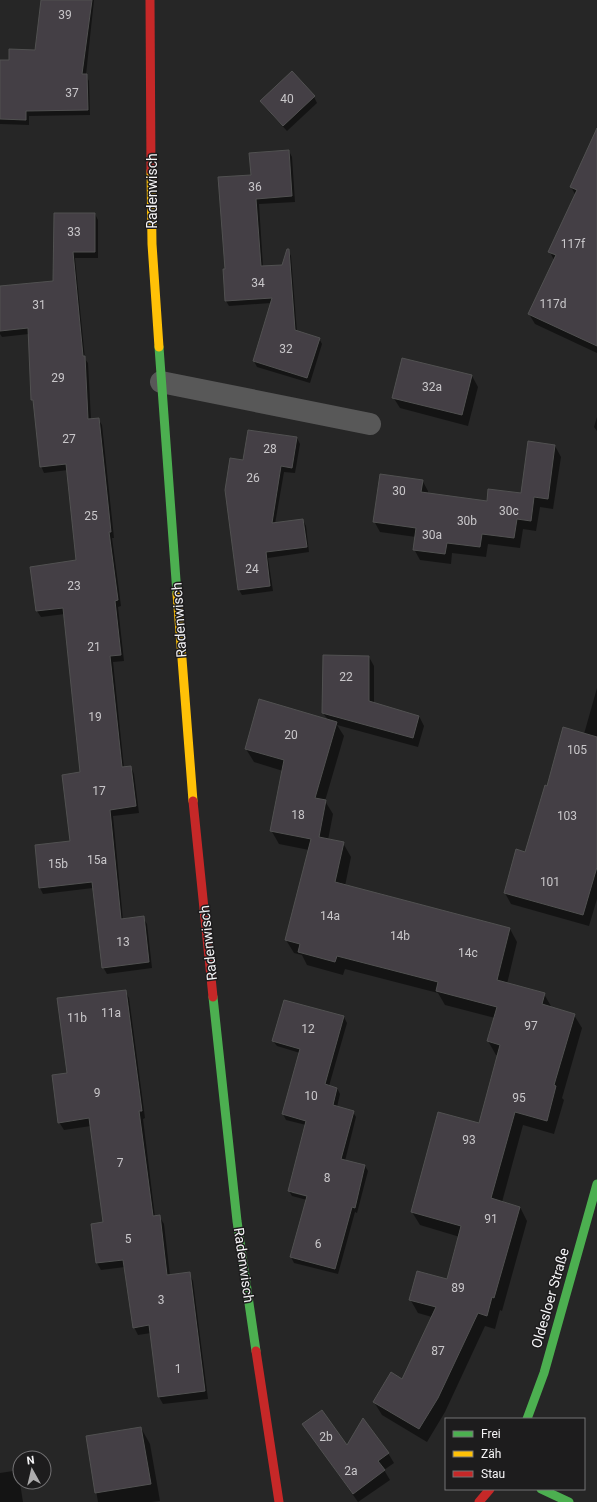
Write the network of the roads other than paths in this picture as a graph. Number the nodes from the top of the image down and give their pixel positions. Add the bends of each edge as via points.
1 (150, 0) edge
2 (161, 382) junction
3 (370, 424) dead end
4 (597, 1184) edge
5 (527, 1418) edge
6 (489, 1490) edge
7 (543, 1490) edge
8 (279, 1502) edge
9 (479, 1502) edge
10 (569, 1502) edge

1 - 2 street, Radenwisch via 152,244
2 - 3 street
2 - 8 street, Radenwisch via 194,817 238,1222
4 - 5 street, Oldesloer Straße via 544,1373
6 - 9 street
7 - 10 street

